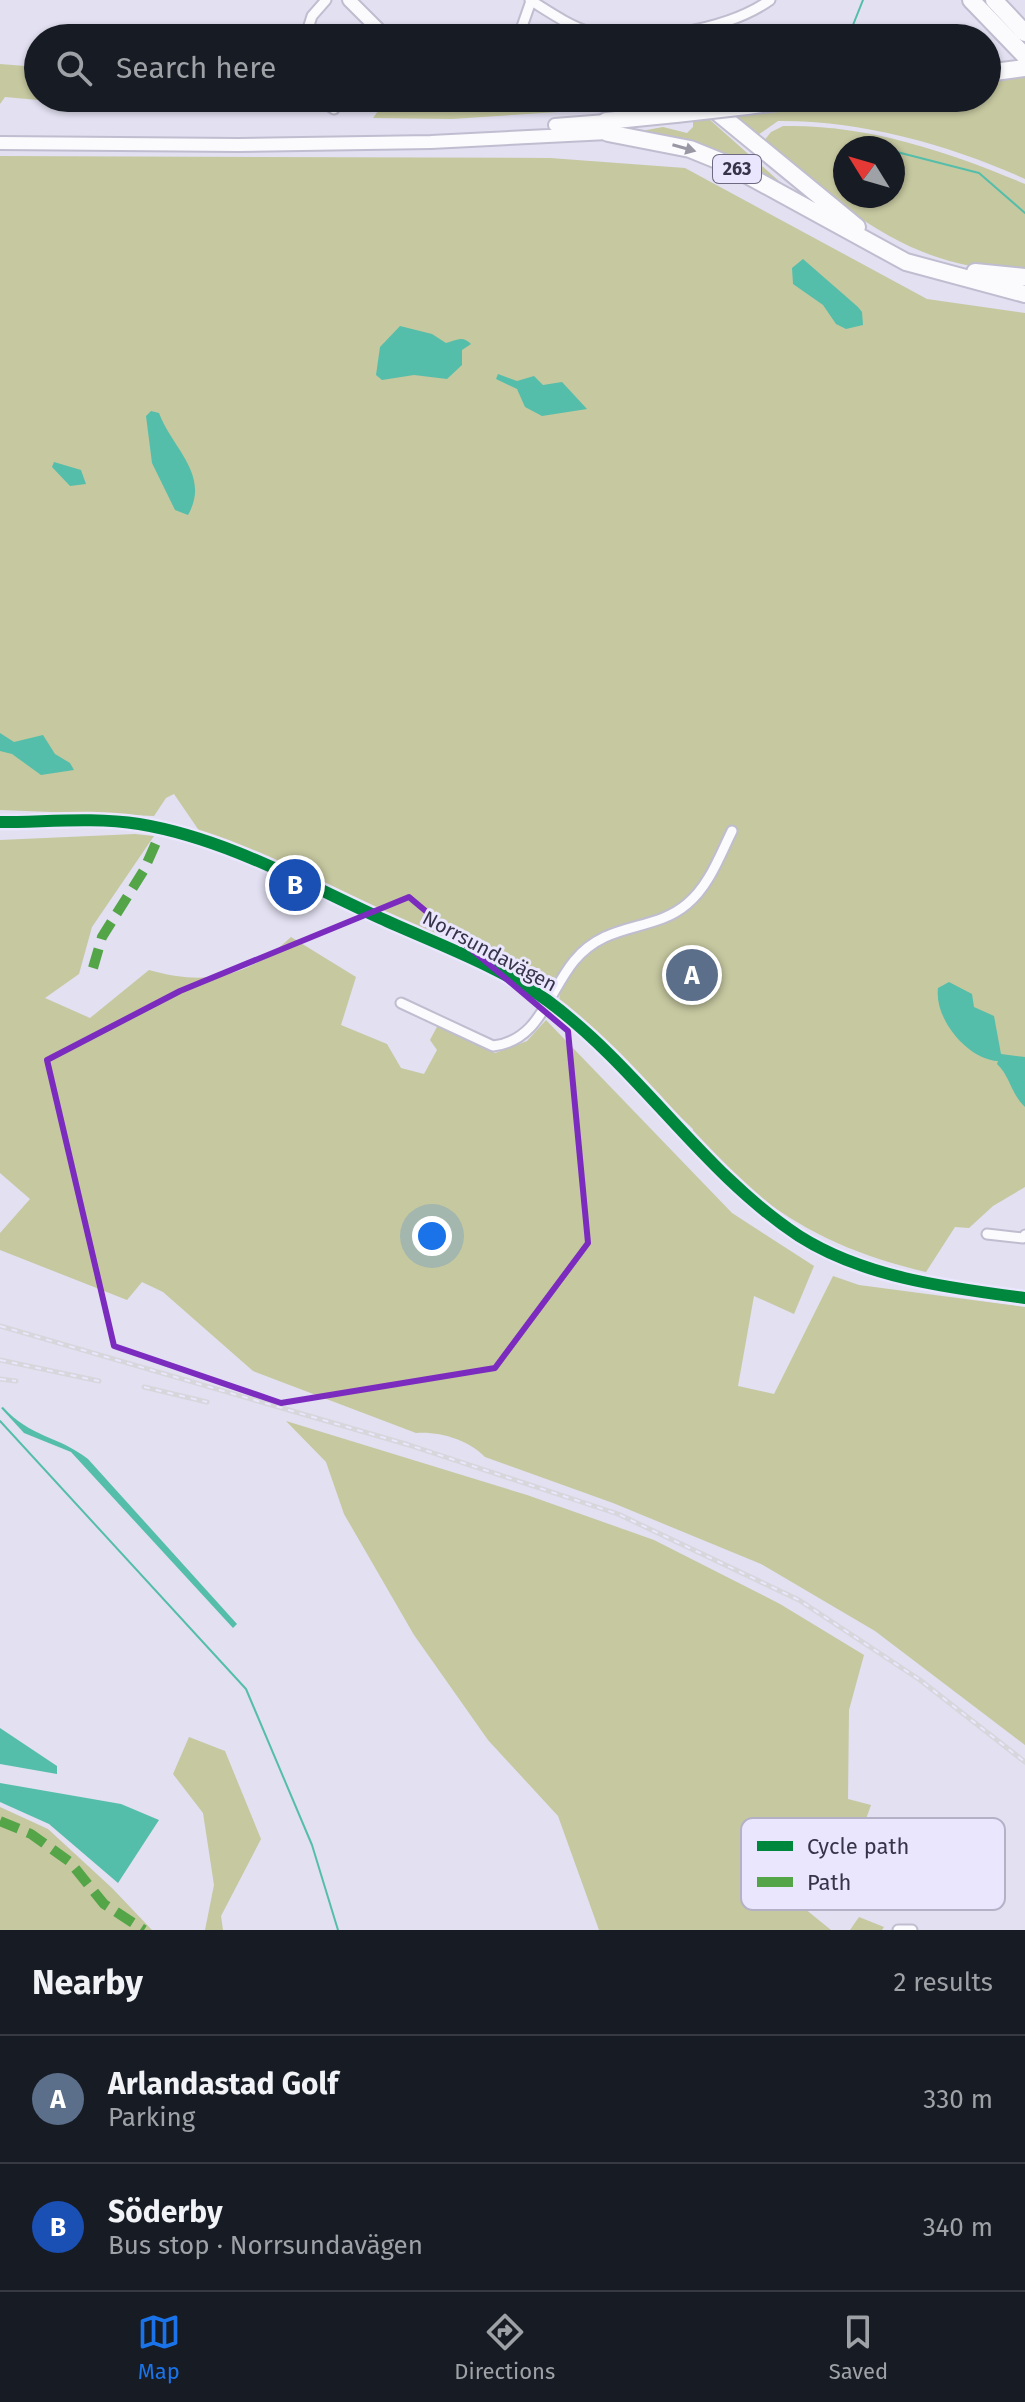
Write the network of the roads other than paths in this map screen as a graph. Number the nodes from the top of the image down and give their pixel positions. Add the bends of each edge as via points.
1 (326, 0) edge
2 (349, 0) edge
3 (530, 0) edge
4 (770, 0) edge
5 (971, 0) edge
6 (994, 0) edge
7 (309, 24) edge
8 (374, 24) edge
9 (522, 24) edge
10 (576, 24) edge
11 (712, 24) edge
12 (996, 24) edge
13 (1001, 28) edge
14 (1023, 49) edge
15 (1025, 68) edge
16 (1001, 71) edge
17 (694, 112) edge
18 (704, 112) edge
19 (717, 112) edge
20 (607, 127) junction
21 (0, 143) edge
22 (853, 235) junction
23 (1025, 277) edge
24 (1025, 294) edge
25 (0, 822) edge
26 (732, 831) dead end
27 (548, 1002) junction
28 (401, 1003) dead end
29 (987, 1234) dead end
30 (1025, 1235) edge
31 (1025, 1298) edge
32 (898, 1930) edge
33 (912, 1930) edge

1 - 7 street
2 - 8 street
3 - 9 street
3 - 10 street
4 - 11 street
5 - 12 highway
6 - 14 highway
13 - 14 highway
15 - 16 highway
17 - 20 highway, 263, bridge
18 - 22 highway
19 - 23 highway via 855,225 886,242 945,265
20 - 21 street, 263 via 340,142
20 -> 22 highway, 263 via 727,164
22 - 24 highway, 263 via 935,273
25 - 27 street, Norrsundavägen via 106,821 195,836 415,933
26 - 27 street via 713,869 685,906 601,938 573,962
27 - 28 street via 526,1033 493,1046
27 - 31 street, Norrsundavägen via 619,1064 726,1177 801,1237 884,1272
29 - 30 street
32 - 33 street

